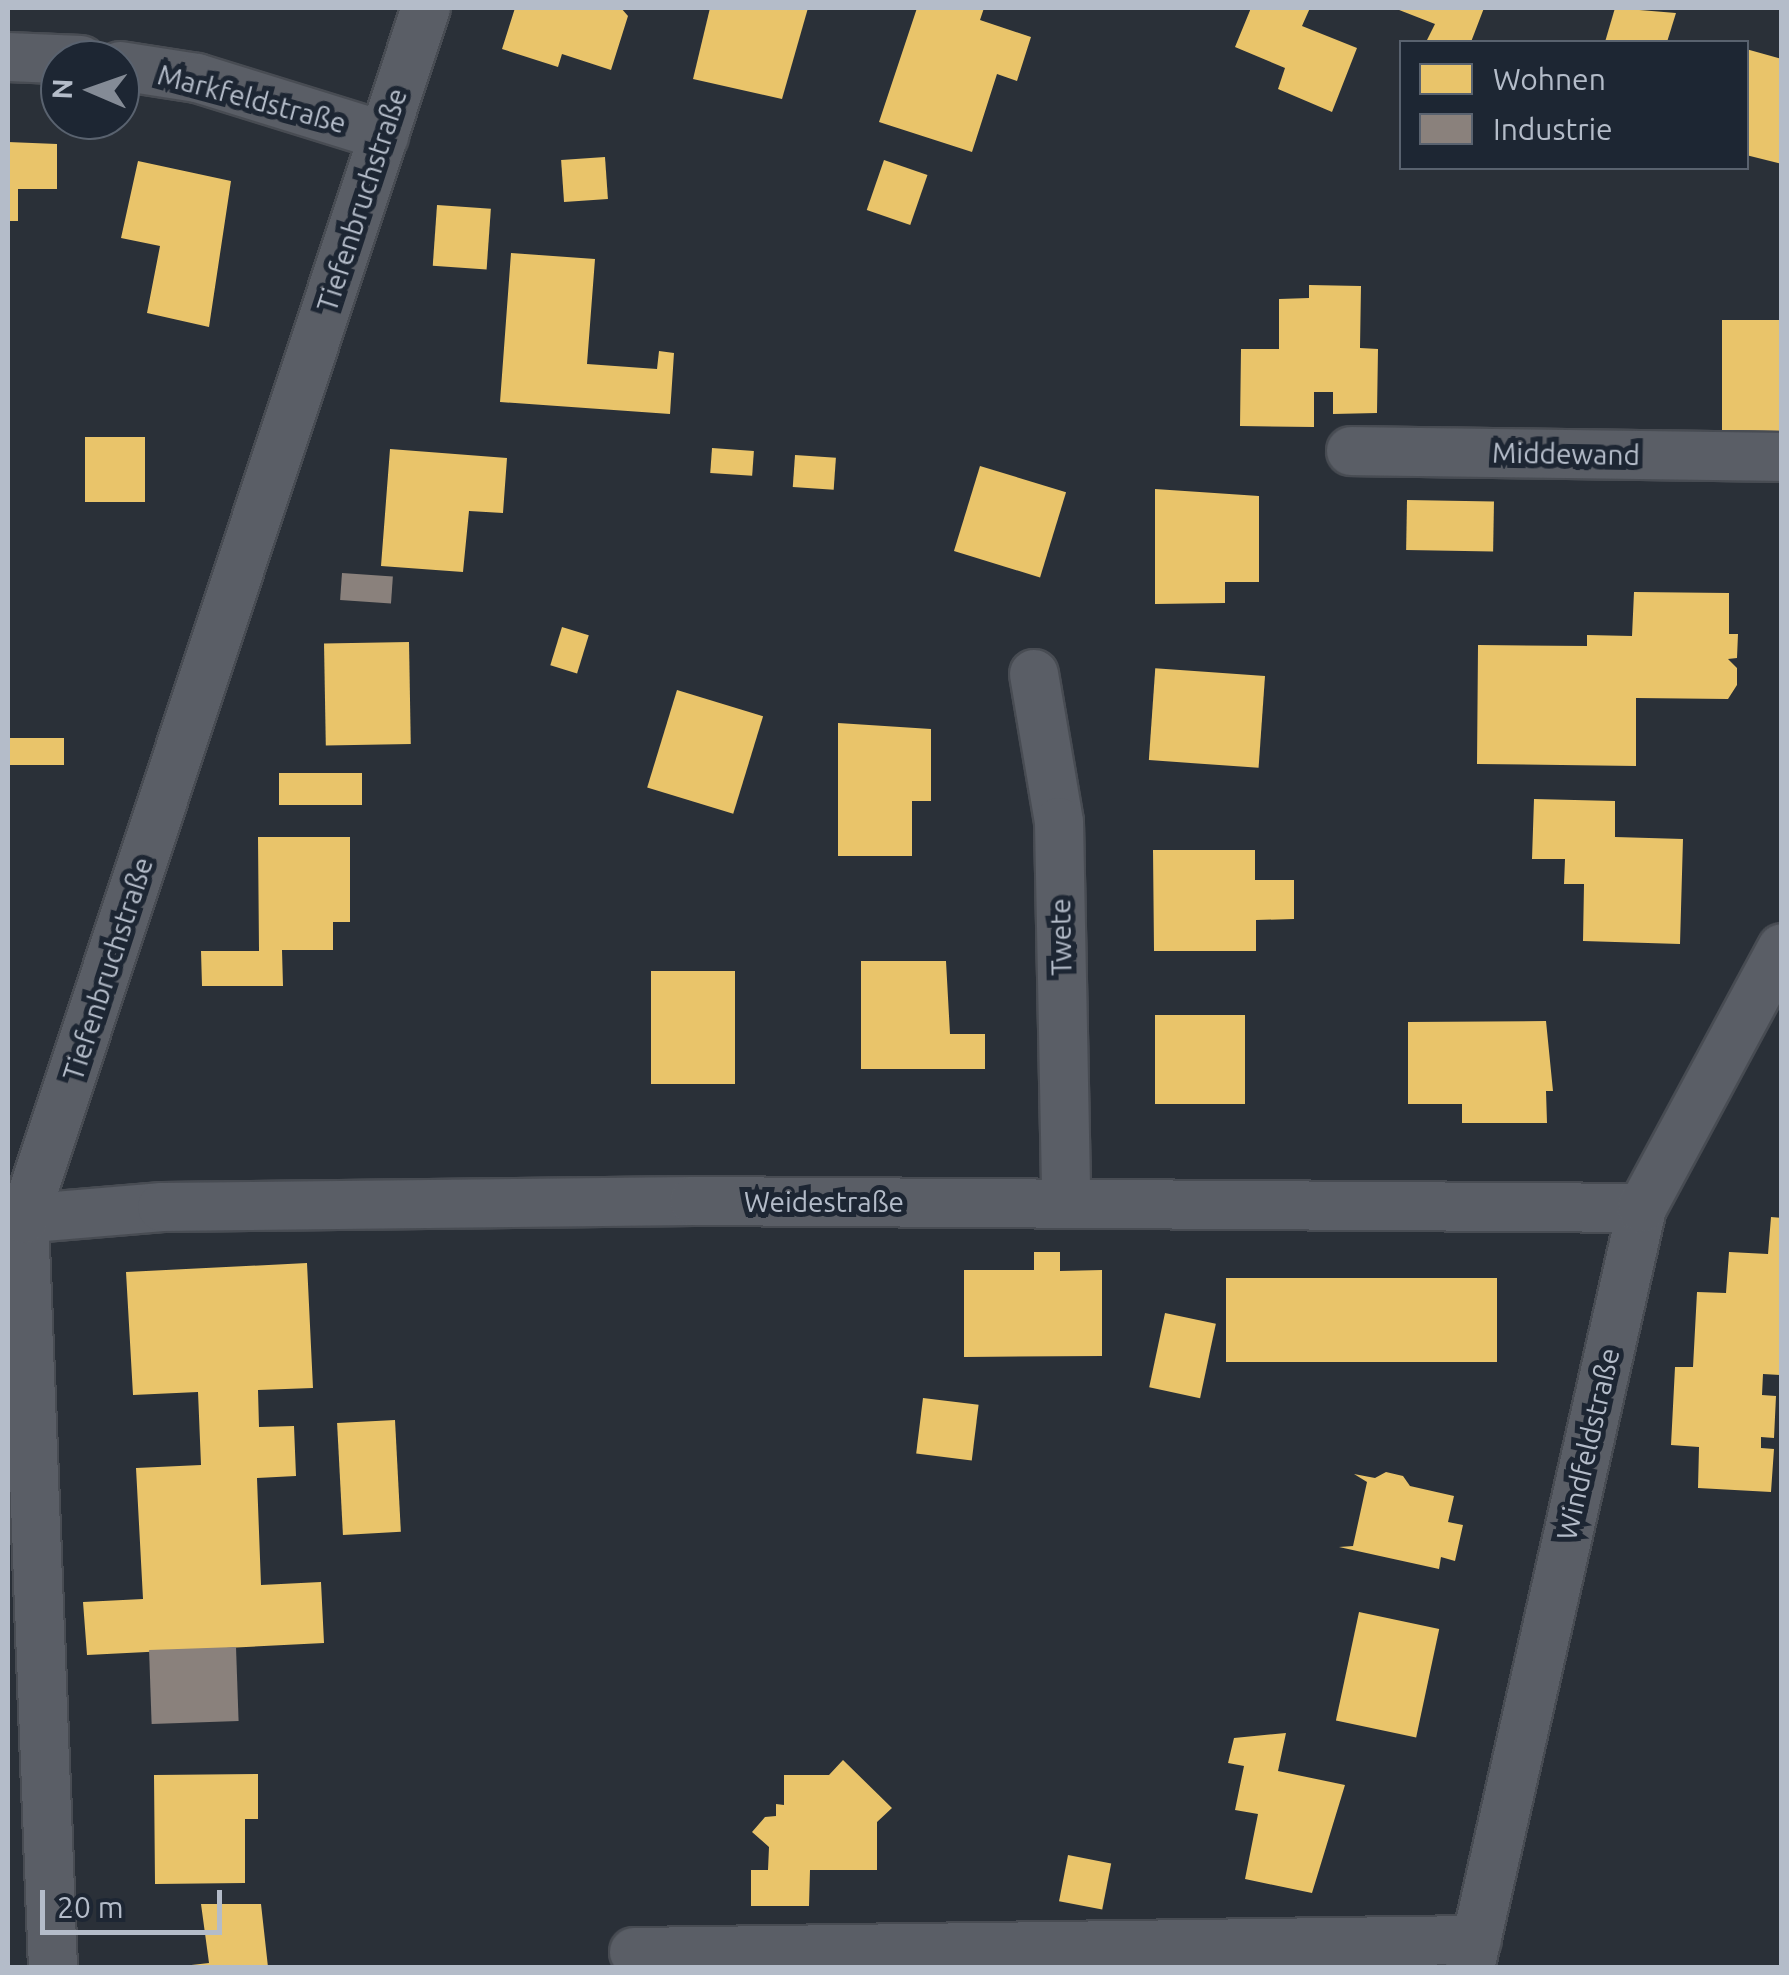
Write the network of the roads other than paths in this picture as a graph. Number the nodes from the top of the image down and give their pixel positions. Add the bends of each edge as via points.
1 (426, 8) edge
2 (8, 57) edge
3 (40, 58) edge
4 (140, 69) edge
5 (384, 136) junction
6 (1352, 451) dead end
7 (1782, 457) edge
8 (1034, 674) dead end
9 (1782, 948) edge
10 (1066, 1202) junction
11 (1642, 1208) junction
12 (16, 1220) edge
13 (37, 1938) edge
14 (634, 1952) dead end
15 (1473, 1954) edge

1 - 5 street, Tiefenbruchstraße
2 - 3 street
4 - 5 street, Markfeldstraße via 197,78
5 - 12 street, Tiefenbruchstraße
6 - 7 street, Middewand
8 - 10 street, Twete via 1060,822
9 - 11 street, Windfeldstraße
10 - 11 street, Weidestraße
10 - 12 street, Weidestraße via 162,1207
11 - 15 street, Windfeldstraße
12 - 13 street, Tiefenbruchstraße
14 - 15 street

